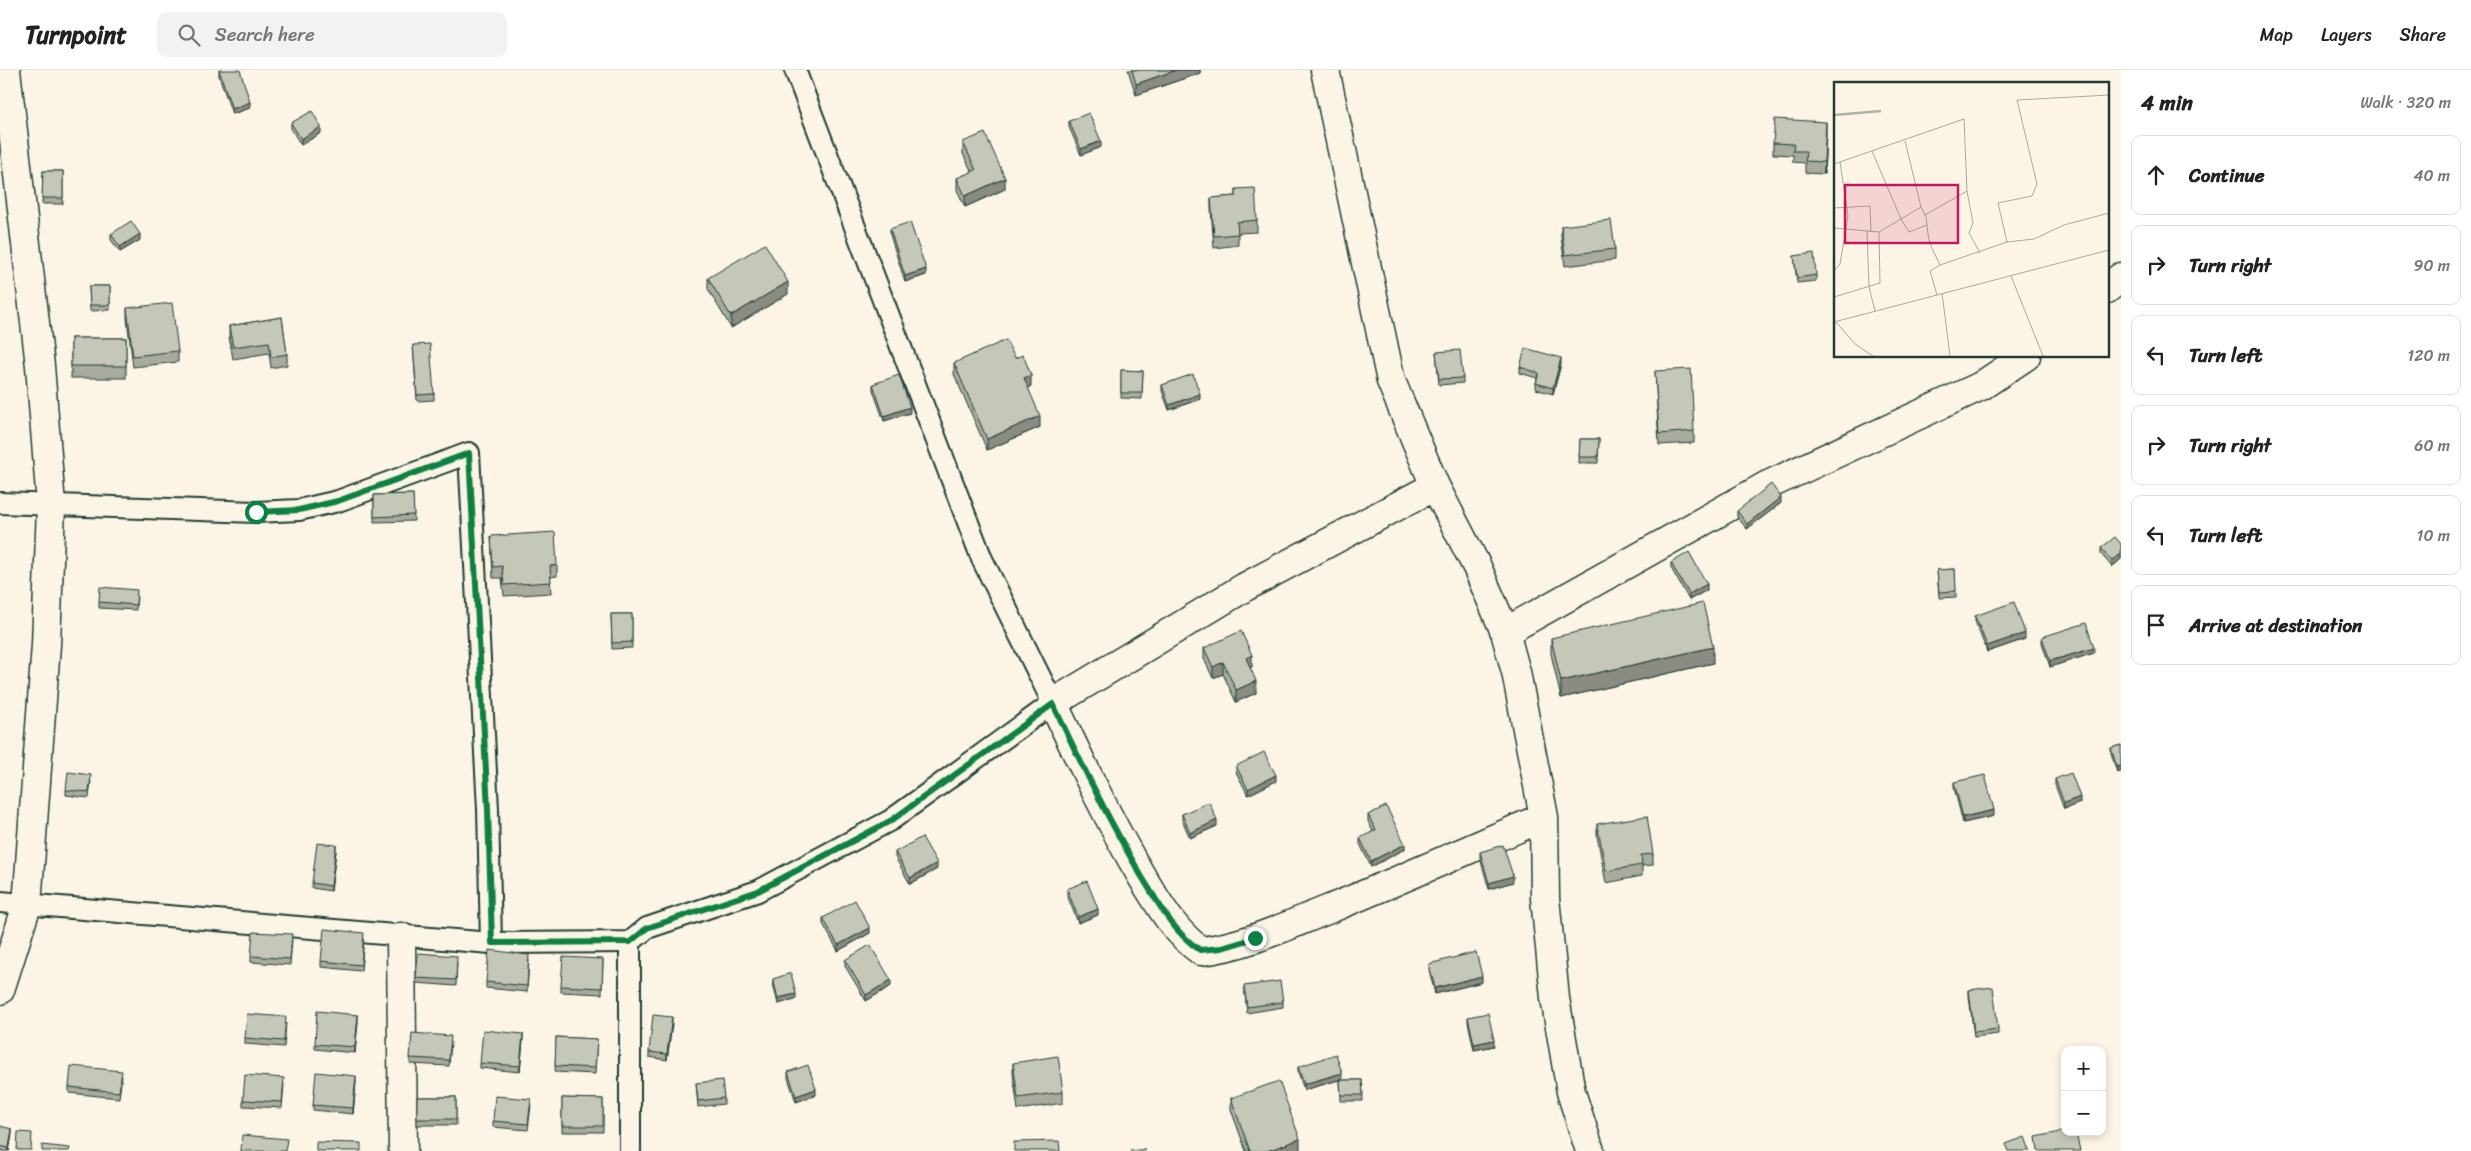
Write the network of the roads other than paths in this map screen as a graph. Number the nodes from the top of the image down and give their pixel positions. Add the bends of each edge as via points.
1 (6, 70) edge
2 (795, 70) edge
3 (1325, 70) edge
4 (2121, 277) edge
5 (2108, 288) edge
6 (2023, 358) edge
7 (1435, 486) junction
8 (0, 503) edge
9 (51, 505) junction
10 (1504, 632) junction
11 (1053, 704) junction
12 (1544, 817) junction
13 (0, 902) edge
14 (27, 905) junction
15 (401, 937) junction
16 (630, 942) junction
17 (492, 943) junction
18 (0, 990) edge
19 (403, 1151) edge
20 (630, 1151) edge
21 (1590, 1151) edge

1 - 9 street via 39,356
2 - 11 lane via 982,559
3 - 7 street via 1391,381
4 - 5 street
6 - 10 street via 1981,386 1766,486
7 - 10 street via 1477,567
7 - 11 street via 1245,587
8 - 9 lane
9 - 14 street via 46,645
9 - 17 lane via 256,512 299,510 338,501 469,453
10 - 12 street via 1529,733
11 - 12 street via 1092,787 1164,913 1183,938 1200,950 1222,948 1255,938
11 - 16 lane via 892,820 758,891 647,928
12 - 21 street via 1545,898 1555,998 1571,1092
13 - 14 lane
14 - 15 lane
14 - 18 street
15 - 17 lane
15 - 19 street
16 - 17 lane
16 - 20 lane

